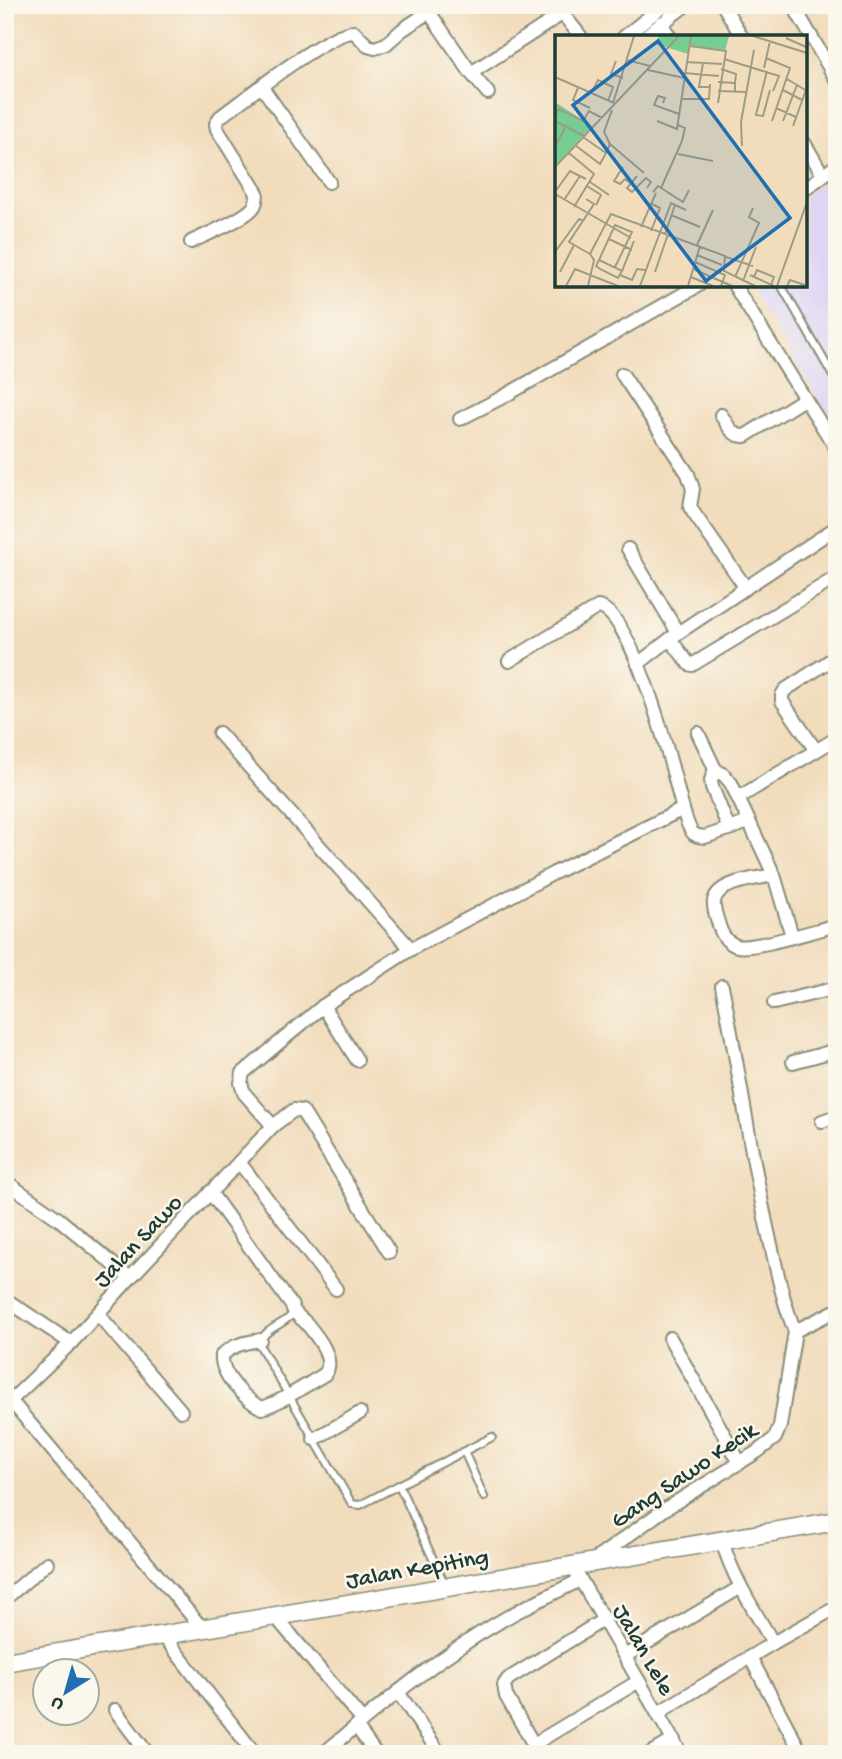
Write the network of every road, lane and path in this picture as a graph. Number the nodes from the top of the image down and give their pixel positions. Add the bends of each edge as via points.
1 (664, 5) edge
2 (686, 5) edge
3 (723, 5) edge
4 (793, 5) edge
5 (431, 7) edge
6 (559, 10) edge
7 (662, 23) junction
8 (579, 35) edge
9 (626, 35) edge
10 (647, 35) edge
11 (669, 35) edge
12 (741, 35) edge
13 (471, 73) junction
14 (837, 81) edge
15 (262, 87) junction
16 (488, 93) dead end
17 (807, 147) edge
18 (837, 165) edge
19 (823, 175) junction
20 (330, 182) dead end
21 (807, 187) edge
22 (191, 242) dead end
23 (695, 287) edge
24 (735, 287) edge
25 (782, 287) edge
26 (622, 374) dead end
27 (837, 383) edge
28 (804, 400) junction
29 (721, 415) dead end
30 (460, 419) dead end
31 (837, 450) edge
32 (837, 527) edge
33 (628, 549) dead end
34 (837, 577) edge
35 (746, 588) junction
36 (674, 636) junction
37 (837, 656) edge
38 (509, 661) dead end
39 (638, 664) junction
40 (219, 733) dead end
41 (698, 733) dead end
42 (837, 738) edge
43 (815, 749) junction
44 (715, 769) junction
45 (738, 797) junction
46 (683, 808) junction
47 (749, 822) junction
48 (729, 829) junction
49 (774, 875) junction
50 (837, 925) edge
51 (792, 936) junction
52 (411, 949) junction
53 (722, 986) dead end
54 (837, 988) edge
55 (774, 1003) dead end
56 (323, 1006) junction
57 (837, 1050) edge
58 (357, 1060) dead end
59 (793, 1062) dead end
60 (837, 1116) edge
61 (822, 1121) dead end
62 (273, 1126) junction
63 (239, 1162) junction
64 (5, 1181) edge
65 (210, 1192) junction
66 (389, 1252) dead end
67 (130, 1278) junction
68 (336, 1289) dead end
69 (5, 1299) edge
70 (837, 1310) edge
71 (294, 1312) junction
72 (98, 1314) junction
73 (795, 1331) junction
74 (670, 1338) dead end
75 (260, 1340) junction
76 (71, 1343) junction
77 (289, 1395) junction
78 (8, 1403) edge
79 (181, 1411) dead end
80 (360, 1413) dead end
81 (492, 1437) dead end
82 (314, 1439) junction
83 (464, 1451) junction
84 (740, 1462) junction
85 (399, 1485) junction
86 (484, 1497) dead end
87 (837, 1521) edge
88 (722, 1541) junction
89 (47, 1563) dead end
90 (590, 1563) junction
91 (576, 1573) junction
92 (446, 1587) junction
93 (741, 1587) junction
94 (5, 1599) edge
95 (837, 1608) edge
96 (275, 1616) junction
97 (603, 1620) junction
98 (202, 1628) junction
99 (163, 1635) junction
100 (773, 1643) junction
101 (625, 1656) junction
102 (750, 1657) junction
103 (5, 1662) edge
104 (639, 1681) junction
105 (398, 1692) junction
106 (115, 1710) dead end
107 (658, 1713) junction
108 (359, 1723) junction
109 (674, 1740) junction
110 (536, 1749) edge
111 (148, 1754) edge
112 (255, 1754) edge
113 (323, 1754) edge
114 (376, 1754) edge
115 (440, 1754) edge
116 (650, 1754) edge
117 (681, 1754) edge
118 (802, 1754) edge

1 - 9 street
2 - 7 street
3 - 12 street
4 - 14 street
5 - 13 street
5 - 15 street via 386,44 368,46 354,32 346,32
6 - 8 street
6 - 13 street
7 - 10 street
7 - 11 street
13 - 16 street
15 - 20 street
15 - 22 street via 216,124 257,193 256,203 239,218
17 - 19 street
18 - 19 street
19 - 21 street
23 - 30 street
24 - 28 street
25 - 27 lane
26 - 35 street via 688,474 693,489 690,507
28 - 29 street via 746,436 733,434
28 - 31 street
32 - 35 street
33 - 36 street
34 - 36 street via 693,665
35 - 36 street
36 - 39 street
37 - 43 street via 782,695
38 - 39 street via 603,607 619,624
39 - 46 street
40 - 52 street
41 - 44 street
42 - 43 street
43 - 45 street
44 - 45 street
44 - 48 street via 712,787
45 - 47 street
46 - 48 street via 695,835 705,837
46 - 52 street
47 - 48 street
47 - 49 street
49 - 51 street
49 - 51 street via 725,886 717,893 713,904 721,933 739,946
50 - 51 street
52 - 56 street
53 - 73 street via 763,1212
54 - 55 street
56 - 58 street
56 - 62 street via 243,1073 244,1093
57 - 59 street
60 - 61 street
62 - 63 street, Jalan Sawo
62 - 66 street, Jalan Sawo via 294,1110 302,1111
63 - 65 street, Jalan Sawo
63 - 68 street
64 - 67 street
65 - 67 street, Jalan Sawo
65 - 71 street
67 - 72 street, Jalan Sawo
69 - 76 street
70 - 73 street
71 - 75 lane
71 - 77 street via 305,1321 330,1361 325,1374
72 - 76 street, Jalan Sawo
72 - 79 street
73 - 84 street, Gang Sawo Kecik via 778,1433
74 - 84 street
75 - 77 lane
75 - 77 street via 229,1349 221,1364 251,1403 262,1408
76 - 78 street, Jalan Sawo
77 - 82 lane
78 - 98 street
80 - 82 street
81 - 83 lane
82 - 85 lane via 354,1505
83 - 85 lane
83 - 86 lane
84 - 90 street, Gang Sawo Kecik
85 - 92 lane
87 - 88 main road, Jalan Kepiting
88 - 90 main road, Jalan Kepiting
88 - 93 street
89 - 94 street
90 - 91 main road, Jalan Kepiting
91 - 92 main road, Jalan Kepiting
91 - 97 street, Jalan Lele
91 - 105 street
92 - 96 main road, Jalan Kepiting
93 - 100 street
93 - 101 street
95 - 100 street
96 - 98 main road, Jalan Kepiting
96 - 108 street
97 - 101 street, Jalan Lele
97 - 110 street via 504,1685
98 - 99 main road, Jalan Kepiting
99 - 103 main road, Jalan Kepiting
99 - 112 street
100 - 102 street
101 - 104 street, Jalan Lele
102 - 107 street
102 - 118 street
104 - 107 street, Jalan Lele
104 - 110 street
105 - 108 street
105 - 115 street
106 - 111 street
107 - 109 street, Jalan Lele
108 - 113 street
108 - 114 street
109 - 116 street
109 - 117 street, Jalan Lele

